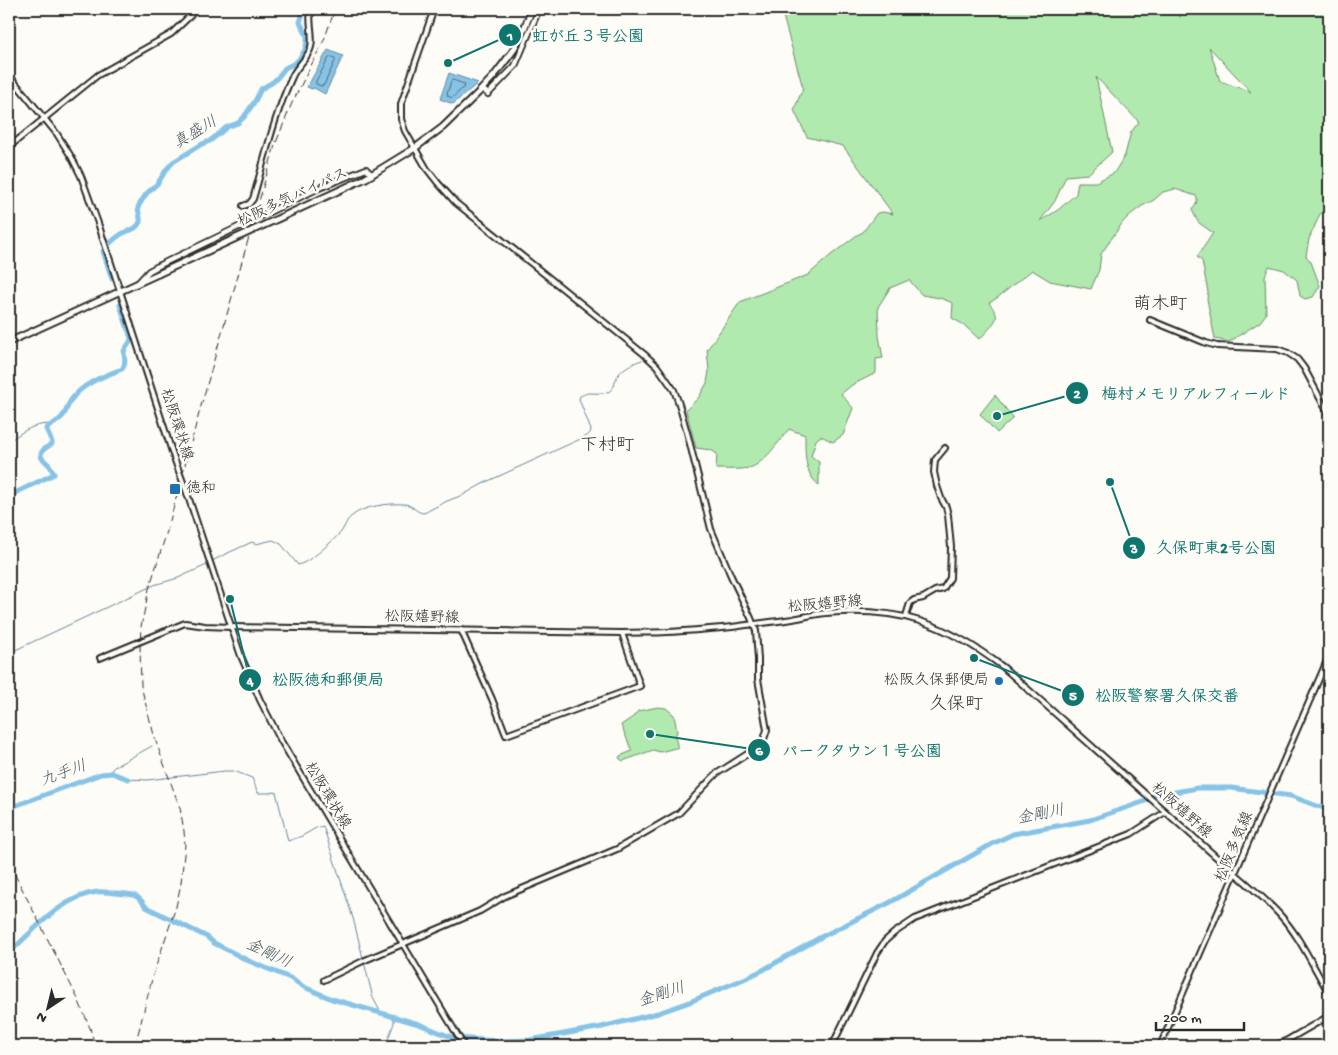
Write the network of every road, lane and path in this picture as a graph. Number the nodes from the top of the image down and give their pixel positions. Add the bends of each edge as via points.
1 (187, 9) edge
2 (311, 9) edge
3 (434, 9) edge
4 (532, 9) edge
5 (539, 9) edge
6 (191, 11) edge
7 (9, 76) edge
8 (482, 88) junction
9 (45, 118) junction
10 (9, 147) edge
11 (415, 148) junction
12 (372, 174) junction
13 (243, 206) dead end
14 (138, 283) junction
15 (120, 290) junction
16 (1150, 320) dead end
17 (9, 342) edge
18 (1329, 415) edge
19 (945, 448) dead end
20 (906, 616) junction
21 (753, 623) junction
22 (232, 627) junction
23 (461, 630) junction
24 (622, 633) junction
25 (1329, 656) edge
26 (100, 658) dead end
27 (1165, 812) junction
28 (1235, 874) junction
29 (402, 944) junction
30 (324, 980) dead end
31 (1329, 993) edge
32 (1329, 1016) edge
33 (464, 1046) edge
34 (832, 1046) edge
35 (1160, 1046) edge
36 (1273, 1046) edge

1 - 6 street
2 - 13 street via 311,48 293,74 279,111 254,199
3 - 11 street via 400,111 403,127
4 - 8 highway, 松阪多気バイパス via 513,51
5 - 8 main road via 515,66 488,94
6 - 9 street via 191,15 171,34 106,70
7 - 9 street, 松阪環状線
8 - 11 highway, 松阪多気バイパス via 443,127
9 - 10 street
9 - 15 street, 松阪環状線 via 81,176
11 - 12 highway, 松阪多気バイパス
11 - 21 street via 438,184 456,203 644,354 666,377 679,404 713,535
12 - 14 highway, 松阪多気バイパス, bridge
12 - 14 main road via 366,168 319,188 162,264 149,271
14 - 15 highway, 松阪多気バイパス
15 - 17 highway, 松阪多気バイパス
15 - 22 street, 松阪環状線, bridge
16 - 18 street via 1212,345 1277,349 1288,353 1304,368
19 - 20 street via 935,460 934,472 948,515 950,578 942,588 910,603
20 - 21 street, 松阪嬉野線 via 879,612 827,613
20 - 27 street, 松阪嬉野線 via 948,631 983,652
21 - 24 street, 松阪嬉野線
21 - 29 street via 759,691 767,730 763,742 716,774 679,814 649,832
22 - 23 street, 松阪嬉野線
22 - 26 street, 松阪嬉野線 via 186,623
22 - 29 street, 松阪環状線 via 258,697 281,741
23 - 24 street, 松阪嬉野線
23 - 24 street via 506,735 640,686
25 - 28 street, 松阪多気線
27 - 28 street, 松阪嬉野線
27 - 34 street via 1131,834 900,928 877,953
28 - 31 street, 松阪嬉野線 via 1281,916 1298,938
28 - 35 street, 松阪多気線
29 - 30 street
29 - 33 street, 松阪環状線
32 - 36 street

